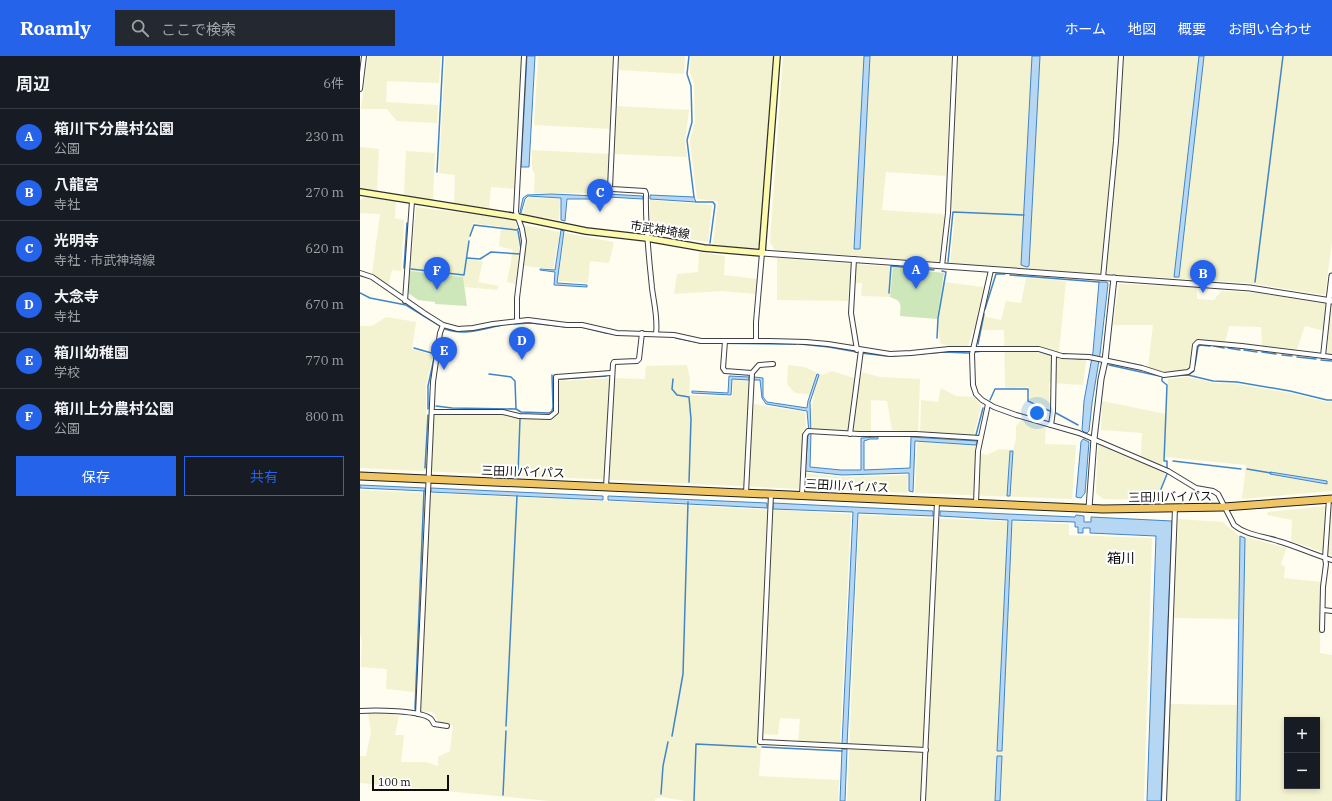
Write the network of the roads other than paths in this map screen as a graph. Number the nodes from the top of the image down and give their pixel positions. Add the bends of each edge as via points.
1 (364, 56) edge
2 (524, 56) edge
3 (616, 56) edge
4 (778, 56) edge
5 (955, 56) edge
6 (1121, 56) edge
7 (360, 89) edge
8 (360, 192) edge
9 (412, 201) junction
10 (518, 217) junction
11 (647, 238) junction
12 (762, 253) junction
13 (854, 259) junction
14 (942, 266) junction
15 (991, 270) junction
16 (360, 273) edge
17 (1332, 276) edge
18 (1103, 278) junction
19 (1114, 278) junction
20 (405, 300) junction
21 (1330, 300) edge
22 (518, 320) junction
23 (442, 327) junction
24 (656, 334) junction
25 (641, 335) junction
26 (756, 341) junction
27 (725, 343) junction
28 (972, 349) junction
29 (860, 351) junction
30 (1054, 354) junction
31 (1323, 356) junction
32 (1332, 357) edge
33 (1103, 361) junction
34 (773, 364) dead end
35 (611, 373) junction
36 (752, 374) junction
37 (988, 404) junction
38 (432, 412) junction
39 (1051, 425) junction
40 (850, 434) junction
41 (980, 438) junction
42 (1094, 439) junction
43 (360, 476) edge
44 (429, 479) junction
45 (606, 487) junction
46 (746, 493) junction
47 (770, 494) junction
48 (802, 495) junction
49 (1330, 499) edge
50 (937, 502) junction
51 (976, 503) junction
52 (1224, 507) junction
53 (1089, 508) junction
54 (1175, 508) junction
55 (1325, 558) junction
56 (1332, 560) edge
57 (1322, 610) junction
58 (1332, 611) edge
59 (1322, 630) dead end
60 (360, 711) edge
61 (418, 714) junction
62 (447, 726) dead end
63 (926, 750) junction
64 (923, 801) edge
65 (1164, 801) edge

1 - 7 street
2 - 10 street via 516,201
3 - 11 street via 610,188 645,192
4 - 12 main road
5 - 14 street via 948,213
6 - 18 street
8 - 9 main road, 市武神埼線
9 - 10 main road, 市武神埼線
9 - 20 street
10 - 11 main road, 市武神埼線
10 - 22 street via 524,241 517,298
11 - 12 main road, 市武神埼線 via 704,248
11 - 24 street via 657,315
12 - 13 street
12 - 26 street
13 - 14 street
13 - 29 street via 851,313
14 - 15 street
15 - 18 street
15 - 28 street
16 - 20 street via 372,277
17 - 21 street
18 - 19 street
19 - 21 street via 1250,288
19 - 33 street
20 - 23 street
21 - 31 street
22 - 23 street via 473,328
22 - 25 street via 582,325 617,333
23 - 38 street via 433,382
24 - 25 street
24 - 27 street
25 - 35 street via 639,359 614,362
26 - 27 street
26 - 29 street via 828,344
27 - 36 street via 725,371
28 - 29 street via 890,354
28 - 30 street via 1039,348
28 - 37 street via 973,385 976,394
29 - 40 street
30 - 33 street
30 - 39 street
31 - 32 street
31 - 33 street via 1198,342 1195,345 1192,368 1183,373 1164,374
33 - 42 street
34 - 36 street via 759,365
35 - 38 street via 556,376 556,412 550,417 519,416 502,412
35 - 45 street
36 - 46 street
37 - 39 street
37 - 41 street
38 - 44 street
39 - 42 street
40 - 41 street via 916,434
40 - 48 street via 810,431 805,435
41 - 51 street
42 - 52 street via 1168,471 1196,488 1213,491 1218,494
42 - 53 street
43 - 44 highway, 三田川バイパス
44 - 45 highway, 三田川バイパス
44 - 61 street
45 - 46 highway, 三田川バイパス
46 - 47 highway, 三田川バイパス
47 - 48 highway, 三田川バイパス
47 - 63 street via 760,742
48 - 50 highway, 三田川バイパス
49 - 52 highway, 三田川バイパス
49 - 55 street
50 - 51 highway, 三田川バイパス
50 - 63 street
51 - 53 highway, 三田川バイパス
52 - 54 highway, 三田川バイパス
52 - 55 street via 1238,528
53 - 54 highway, 三田川バイパス
54 - 65 street
55 - 56 street
55 - 57 street
57 - 58 street
57 - 59 street
60 - 61 street via 381,710
61 - 62 street via 430,718 434,724
63 - 64 street

